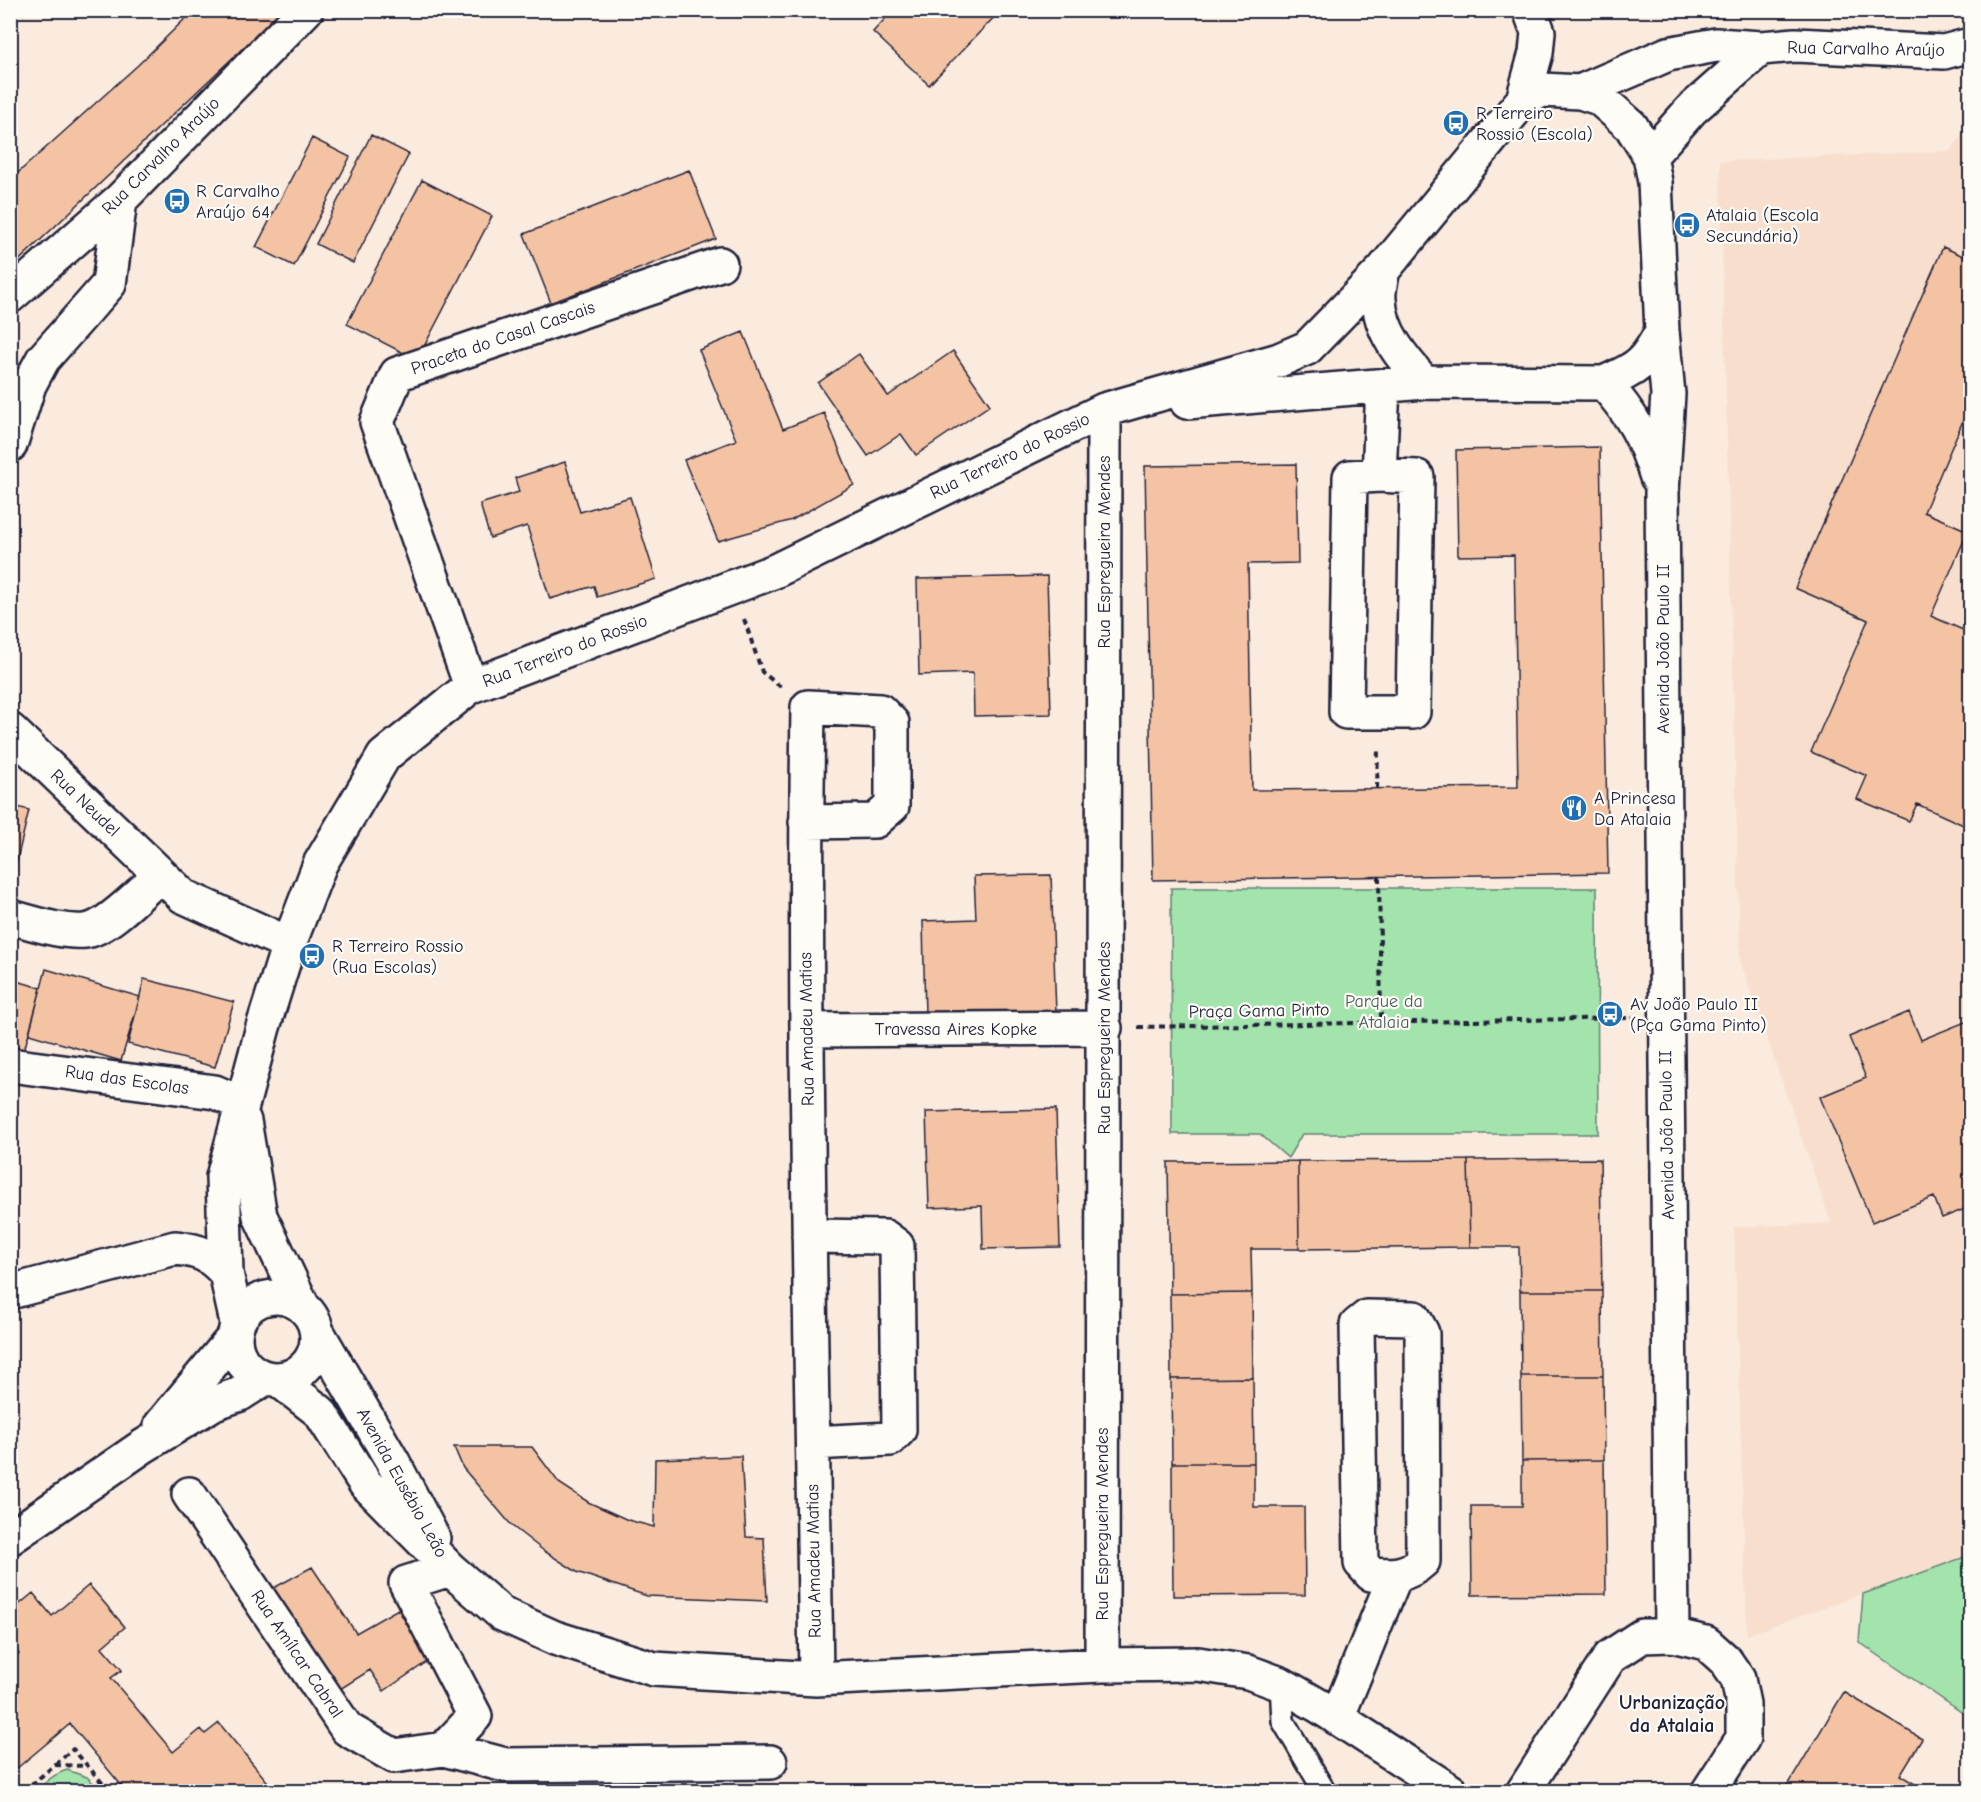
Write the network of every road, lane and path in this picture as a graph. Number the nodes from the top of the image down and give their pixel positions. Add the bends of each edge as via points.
1 (306, 10) edge
2 (1530, 10) edge
3 (1971, 45) edge
4 (1761, 48) junction
5 (1580, 92) junction
6 (1523, 100) junction
7 (1650, 156) junction
8 (120, 200) junction
9 (720, 264) dead end
10 (1383, 270) junction
11 (10, 296) edge
12 (1662, 331) junction
13 (1424, 382) junction
14 (1604, 383) junction
15 (1383, 386) junction
16 (1104, 410) junction
17 (10, 445) edge
18 (1379, 476) junction
19 (1662, 492) junction
20 (733, 587) junction
21 (471, 686) junction
22 (808, 707) junction
23 (10, 730) edge
24 (806, 822) junction
25 (160, 875) junction
26 (1379, 876) dead end
27 (10, 917) edge
28 (289, 944) junction
29 (1666, 1017) junction
30 (1381, 1022) junction
31 (1105, 1028) junction
32 (807, 1030) junction
33 (10, 1065) edge
34 (242, 1104) junction
35 (809, 1236) junction
36 (226, 1273) junction
37 (10, 1292) edge
38 (310, 1319) junction
39 (236, 1330) junction
40 (272, 1379) junction
41 (813, 1443) junction
42 (142, 1447) junction
43 (189, 1494) dead end
44 (10, 1538) edge
45 (450, 1569) junction
46 (1395, 1576) junction
47 (1672, 1635) junction
48 (1102, 1665) junction
49 (816, 1679) junction
50 (1281, 1684) junction
51 (1337, 1718) junction
52 (444, 1749) junction
53 (770, 1762) dead end
54 (55, 1765) junction
55 (88, 1766) junction
56 (32, 1784) junction
57 (23, 1791) edge
58 (30, 1791) edge
59 (110, 1791) edge
60 (1325, 1791) edge
61 (1452, 1791) edge
62 (1523, 1791) edge
63 (1708, 1791) edge

1 - 8 street, Rua Carvalho Araújo
2 - 6 street via 1538,32
3 - 4 street, Rua Carvalho Araújo via 1944,52 1795,45
4 - 5 street, Rua Carvalho Araújo via 1716,45 1668,54
4 - 7 street, Rua Carvalho Araújo via 1691,110
5 - 6 street via 1542,90
5 - 7 street via 1599,98 1631,126
6 - 10 street, Rua Terreiro do Rossio
7 - 12 street, Avenida João Paulo II via 1655,182
8 - 11 street, Rua Carvalho Araújo
8 - 17 street via 109,284 43,359 29,385
9 - 21 street, Praceta do Casal Cascais via 397,374 377,422
10 - 13 street via 1378,299 1386,330
10 - 16 street, Rua Terreiro do Rossio via 1307,348 1279,360
12 - 14 street via 1649,357 1626,374
12 - 19 street, Avenida João Paulo II via 1668,394
13 - 14 street, Rua Terreiro do Rossio
13 - 15 street, Rua Terreiro do Rossio
14 - 19 street, Avenida João Paulo II via 1631,413
15 - 16 street, Rua Terreiro do Rossio
15 - 18 street
16 - 20 street, Rua Terreiro do Rossio via 775,571
16 - 31 street, Rua Espregueira Mendes
18 - 18 street via 1350,477 1346,712 1413,712 1417,477
19 - 29 street, Avenida João Paulo II
20 - 21 street, Rua Terreiro do Rossio
20 - 22 path via 762,672
21 - 28 street, Rua Terreiro do Rossio via 384,756 320,864
22 - 24 street, Rua Amadeu Matias
22 - 24 street via 880,711 892,723 892,806 875,821
23 - 25 street, Rua Neudel
24 - 32 street, Rua Amadeu Matias
25 - 27 street via 109,920 87,931
25 - 28 street, Rua Neudel via 183,896
26 - 30 path
28 - 34 street, Rua Terreiro do Rossio
29 - 30 path, Praça Gama Pinto
29 - 47 street, Avenida João Paulo II
30 - 31 path, Praça Gama Pinto
31 - 32 street, Travessa Aires Kopke
31 - 48 street, Rua Espregueira Mendes
32 - 35 street, Rua Amadeu Matias
33 - 34 street, Rua das Escolas via 215,1092
34 - 36 street via 223,1177
34 - 38 street, Avenida Eusébio Leão via 260,1216
35 - 41 street, Rua Amadeu Matias
35 - 41 street via 885,1238 897,1246 898,1430 890,1439
36 - 37 street via 213,1258 198,1250 175,1248
36 - 39 street
38 - 39 street via 291,1300 266,1298 244,1311
38 - 40 street via 317,1344 313,1358 304,1369
38 - 45 street, Avenida Eusébio Leão
39 - 40 street via 236,1350 243,1363 252,1372
39 - 42 street
40 - 42 street via 214,1403
40 - 45 street, Avenida Eusébio Leão via 320,1412 365,1483
41 - 49 street, Rua Amadeu Matias
42 - 44 street
43 - 52 street, Rua Amílcar Cabral via 347,1729 394,1756
45 - 49 street via 502,1614 555,1638 654,1669
45 - 52 street via 406,1583 475,1716
46 - 46 street via 1371,1574 1361,1563 1357,1325 1367,1317 1414,1318 1422,1333 1423,1561 1413,1570
46 - 51 street
47 - 62 street via 1642,1636 1610,1657
47 - 63 street via 1706,1643 1738,1679 1743,1738
48 - 49 street
48 - 50 street via 1198,1664 1248,1672
50 - 51 street
50 - 60 lane via 1283,1721
51 - 61 street
52 - 53 street, Rua Amílcar Cabral via 505,1765
54 - 55 path
54 - 55 path via 74,1749
54 - 56 path
55 - 59 path
56 - 57 path
56 - 58 path

